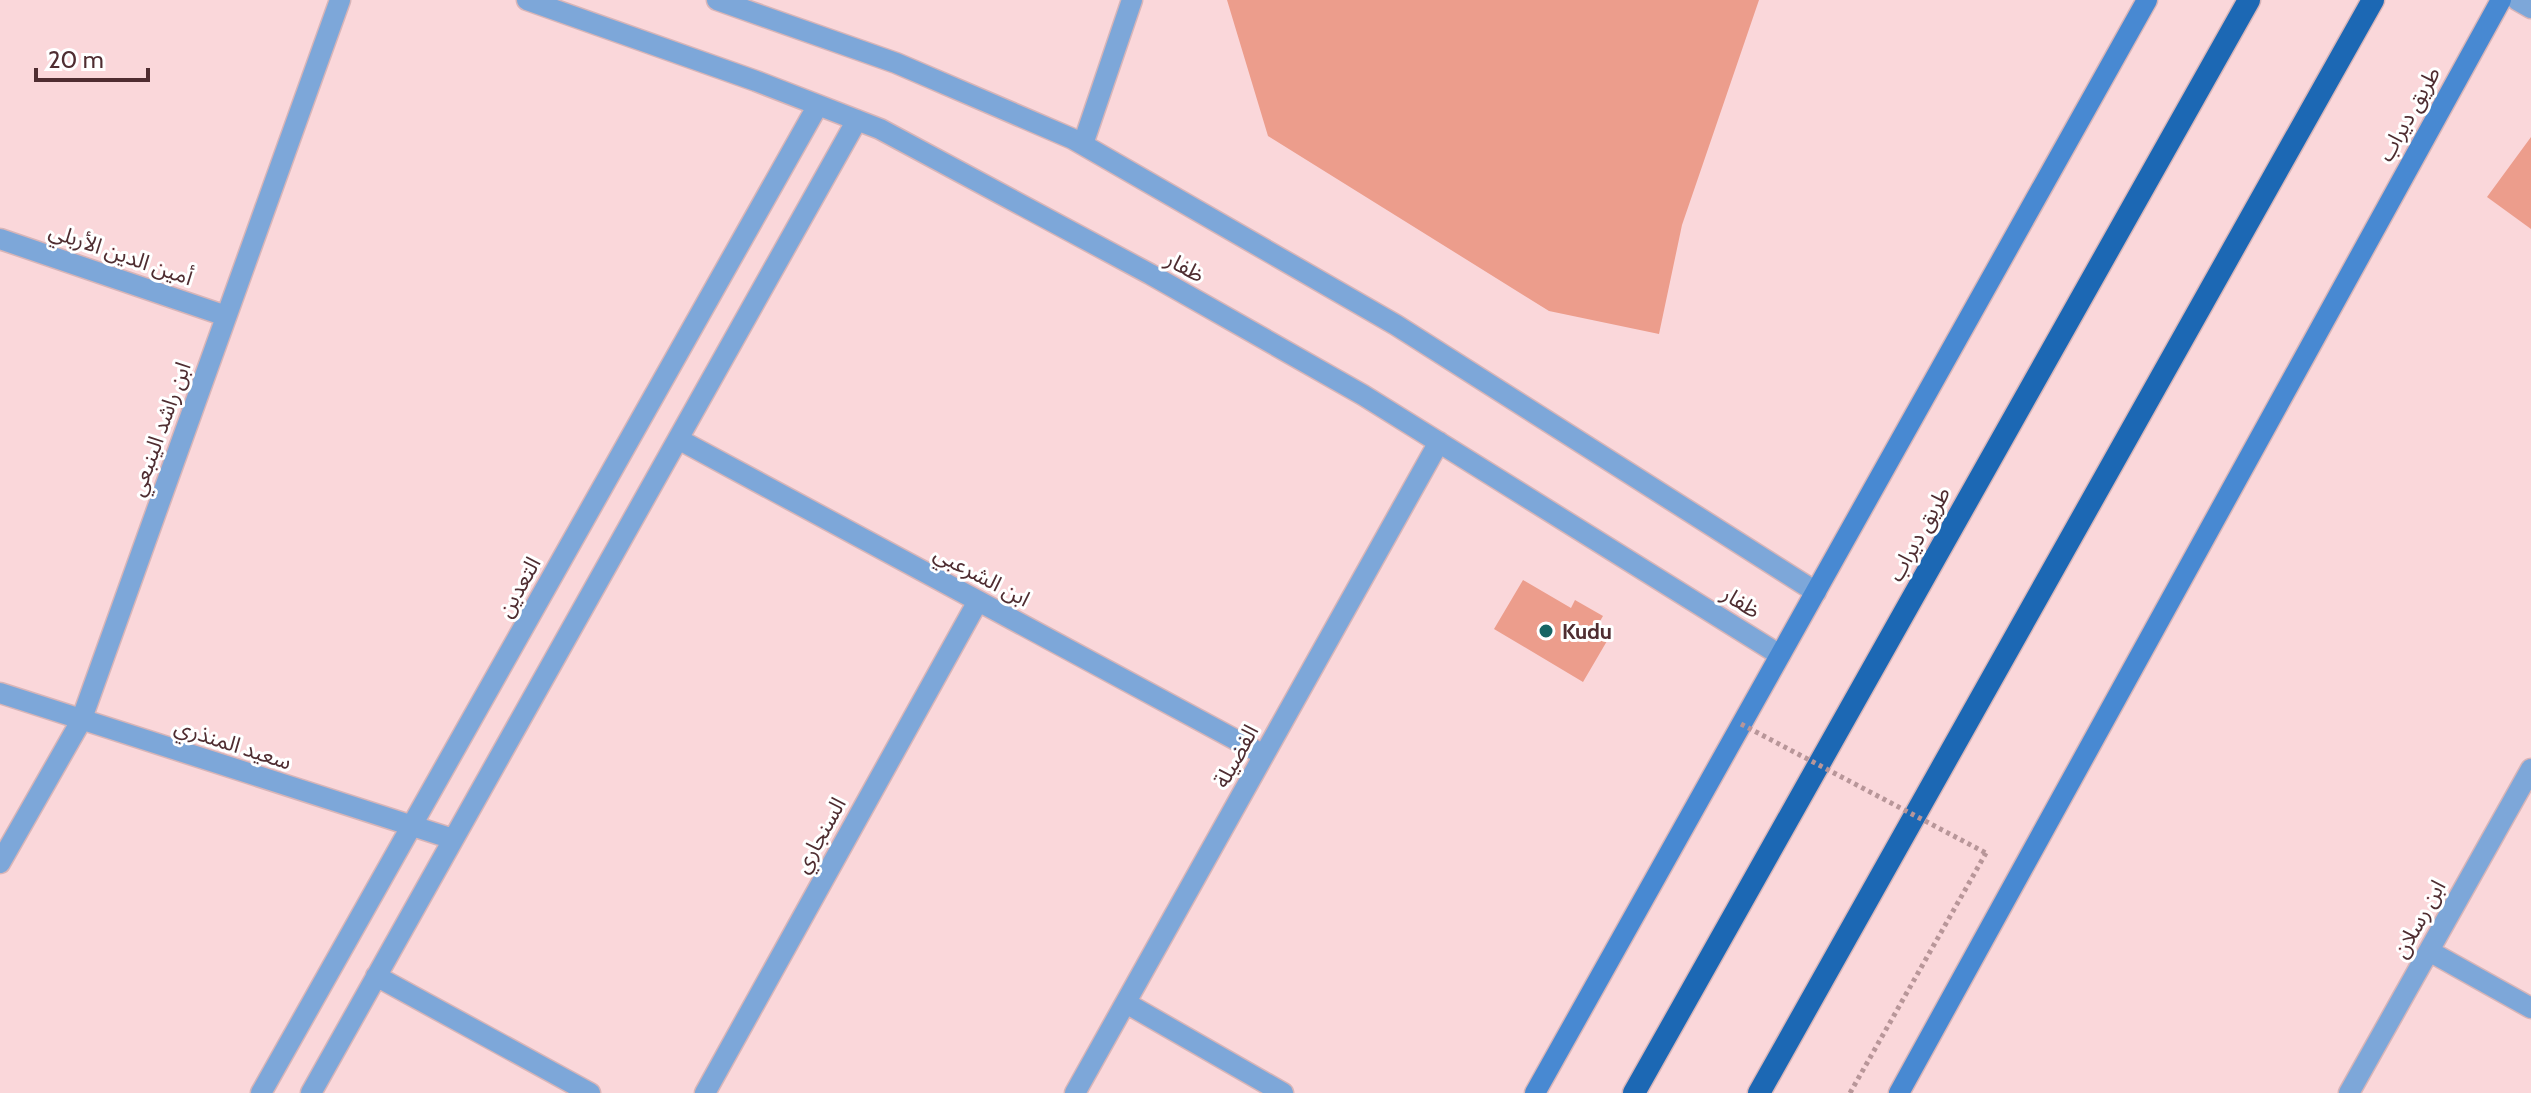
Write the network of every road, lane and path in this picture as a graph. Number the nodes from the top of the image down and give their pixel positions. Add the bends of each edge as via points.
1 (340, 0) edge
2 (527, 0) edge
3 (717, 0) edge
4 (1132, 0) edge
5 (2147, 0) edge
6 (2249, 0) edge
7 (2373, 0) edge
8 (2501, 0) edge
9 (2517, 0) edge
10 (569, 7) edge
11 (2531, 8) edge
12 (818, 105) junction
13 (857, 120) junction
14 (1083, 144) junction
15 (0, 239) edge
16 (226, 316) junction
17 (678, 439) junction
18 (1439, 442) junction
19 (1816, 592) junction
20 (978, 601) junction
21 (1780, 655) junction
22 (0, 693) edge
23 (81, 721) junction
24 (1741, 724) junction
25 (1264, 755) junction
26 (2531, 769) edge
27 (412, 826) junction
28 (453, 839) junction
29 (0, 863) edge
30 (2429, 951) junction
31 (376, 976) junction
32 (1126, 1003) junction
33 (2531, 1008) edge
34 (261, 1093) edge
35 (311, 1093) edge
36 (590, 1093) edge
37 (705, 1093) edge
38 (1075, 1093) edge
39 (1283, 1093) edge
40 (1535, 1093) edge
41 (1634, 1093) edge
42 (1759, 1093) edge
43 (1850, 1093) edge
44 (1899, 1093) edge
45 (2349, 1093) edge

1 - 16 street, ابن راشد الينبعي
2 - 10 street, ظفار
3 - 14 street via 896,63
4 - 14 street
5 - 19 main road
6 - 41 highway, طريق ديراب
7 - 42 highway
8 - 44 main road, طريق ديراب
9 - 11 street
10 - 12 street, ظفار
12 - 13 street, ظفار
12 - 27 street, التعدين
13 - 17 street
13 - 18 street, ظفار via 1150,274
14 - 19 street via 1396,325
15 - 16 street, أمين الدين الأربلي
16 - 23 street, ابن راشد الينبعي
17 - 20 street, ابن الشرعبي
17 - 28 street
18 - 21 street, ظفار
18 - 25 street, الفضيلة
19 - 21 main road
20 - 25 street, ابن الشرعبي
20 - 37 street, السنجاري
21 - 24 main road
22 - 23 street, سعيد المنذري
23 - 27 street, سعيد المنذري
23 - 29 street, ابن راشد الينبعي
24 - 40 main road
24 - 43 path, bridge via 1986,853
25 - 32 street, الفضيلة
26 - 30 street, ابن رسلان
27 - 28 street, سعيد المنذري
27 - 34 street, التعدين
28 - 31 street
30 - 33 street
30 - 45 street, ابن رسلان
31 - 35 street
31 - 36 street
32 - 38 street, الفضيلة
32 - 39 street

